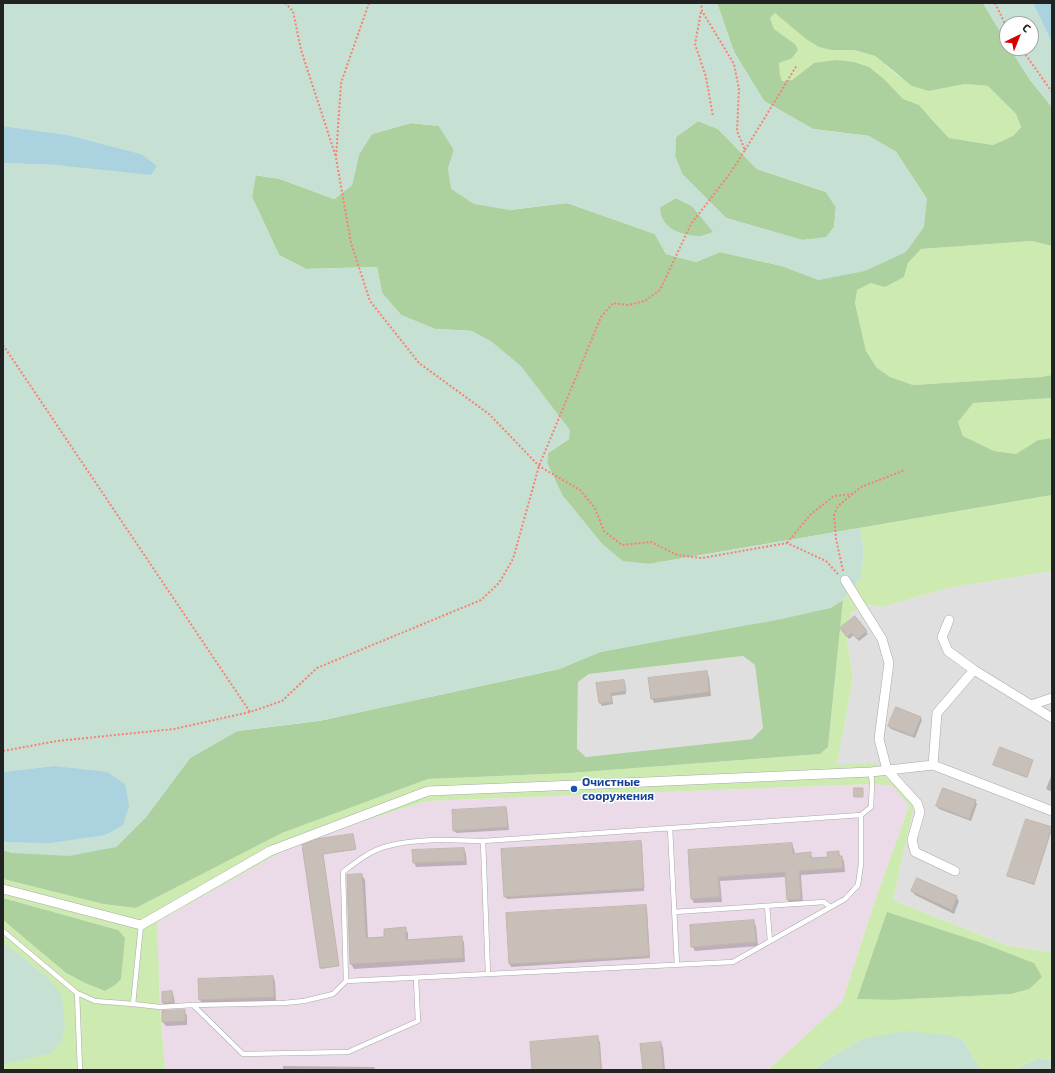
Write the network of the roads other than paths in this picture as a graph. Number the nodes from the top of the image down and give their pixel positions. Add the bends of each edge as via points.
1 (845, 580) road end
2 (949, 620) dead end
3 (974, 670) junction
4 (1052, 698) edge
5 (1031, 705) junction
6 (1052, 718) edge
7 (933, 765) junction
8 (887, 770) junction
9 (871, 772) junction
10 (1052, 811) edge
11 (861, 815) junction
12 (670, 828) junction
13 (483, 841) junction
14 (955, 871) dead end
15 (3, 889) edge
16 (767, 906) junction
17 (830, 907) junction
18 (674, 912) junction
19 (141, 925) junction
20 (3, 931) edge
21 (770, 941) junction
22 (677, 965) junction
23 (488, 974) junction
24 (416, 978) junction
25 (346, 981) junction
26 (77, 993) junction
27 (133, 1004) junction
28 (193, 1005) junction
29 (80, 1070) edge

1 - 8 street via 882,639 889,663 879,739
2 - 3 street via 942,637 948,651
3 - 5 street
3 - 7 street via 937,713
4 - 5 street
5 - 6 street
7 - 8 street
7 - 10 street
8 - 9 street
8 - 14 street via 918,803 920,812 912,840 915,852
9 - 11 lane via 871,807
9 - 19 street via 428,791 270,851
11 - 12 lane
11 - 17 lane via 861,864 858,884 845,899
12 - 13 lane
12 - 18 lane
13 - 23 lane
13 - 25 lane via 429,840 387,846 363,857 343,872
15 - 19 street
16 - 17 lane via 824,902
16 - 18 lane
16 - 21 lane
17 - 21 lane
18 - 22 lane
19 - 27 lane
20 - 26 lane
21 - 22 lane via 732,962
22 - 23 lane
23 - 24 lane
24 - 25 lane
24 - 28 lane via 418,1021 348,1052 243,1054
25 - 28 lane via 333,994 304,1001
26 - 27 lane via 96,1001
26 - 29 lane
27 - 28 lane via 160,1007

